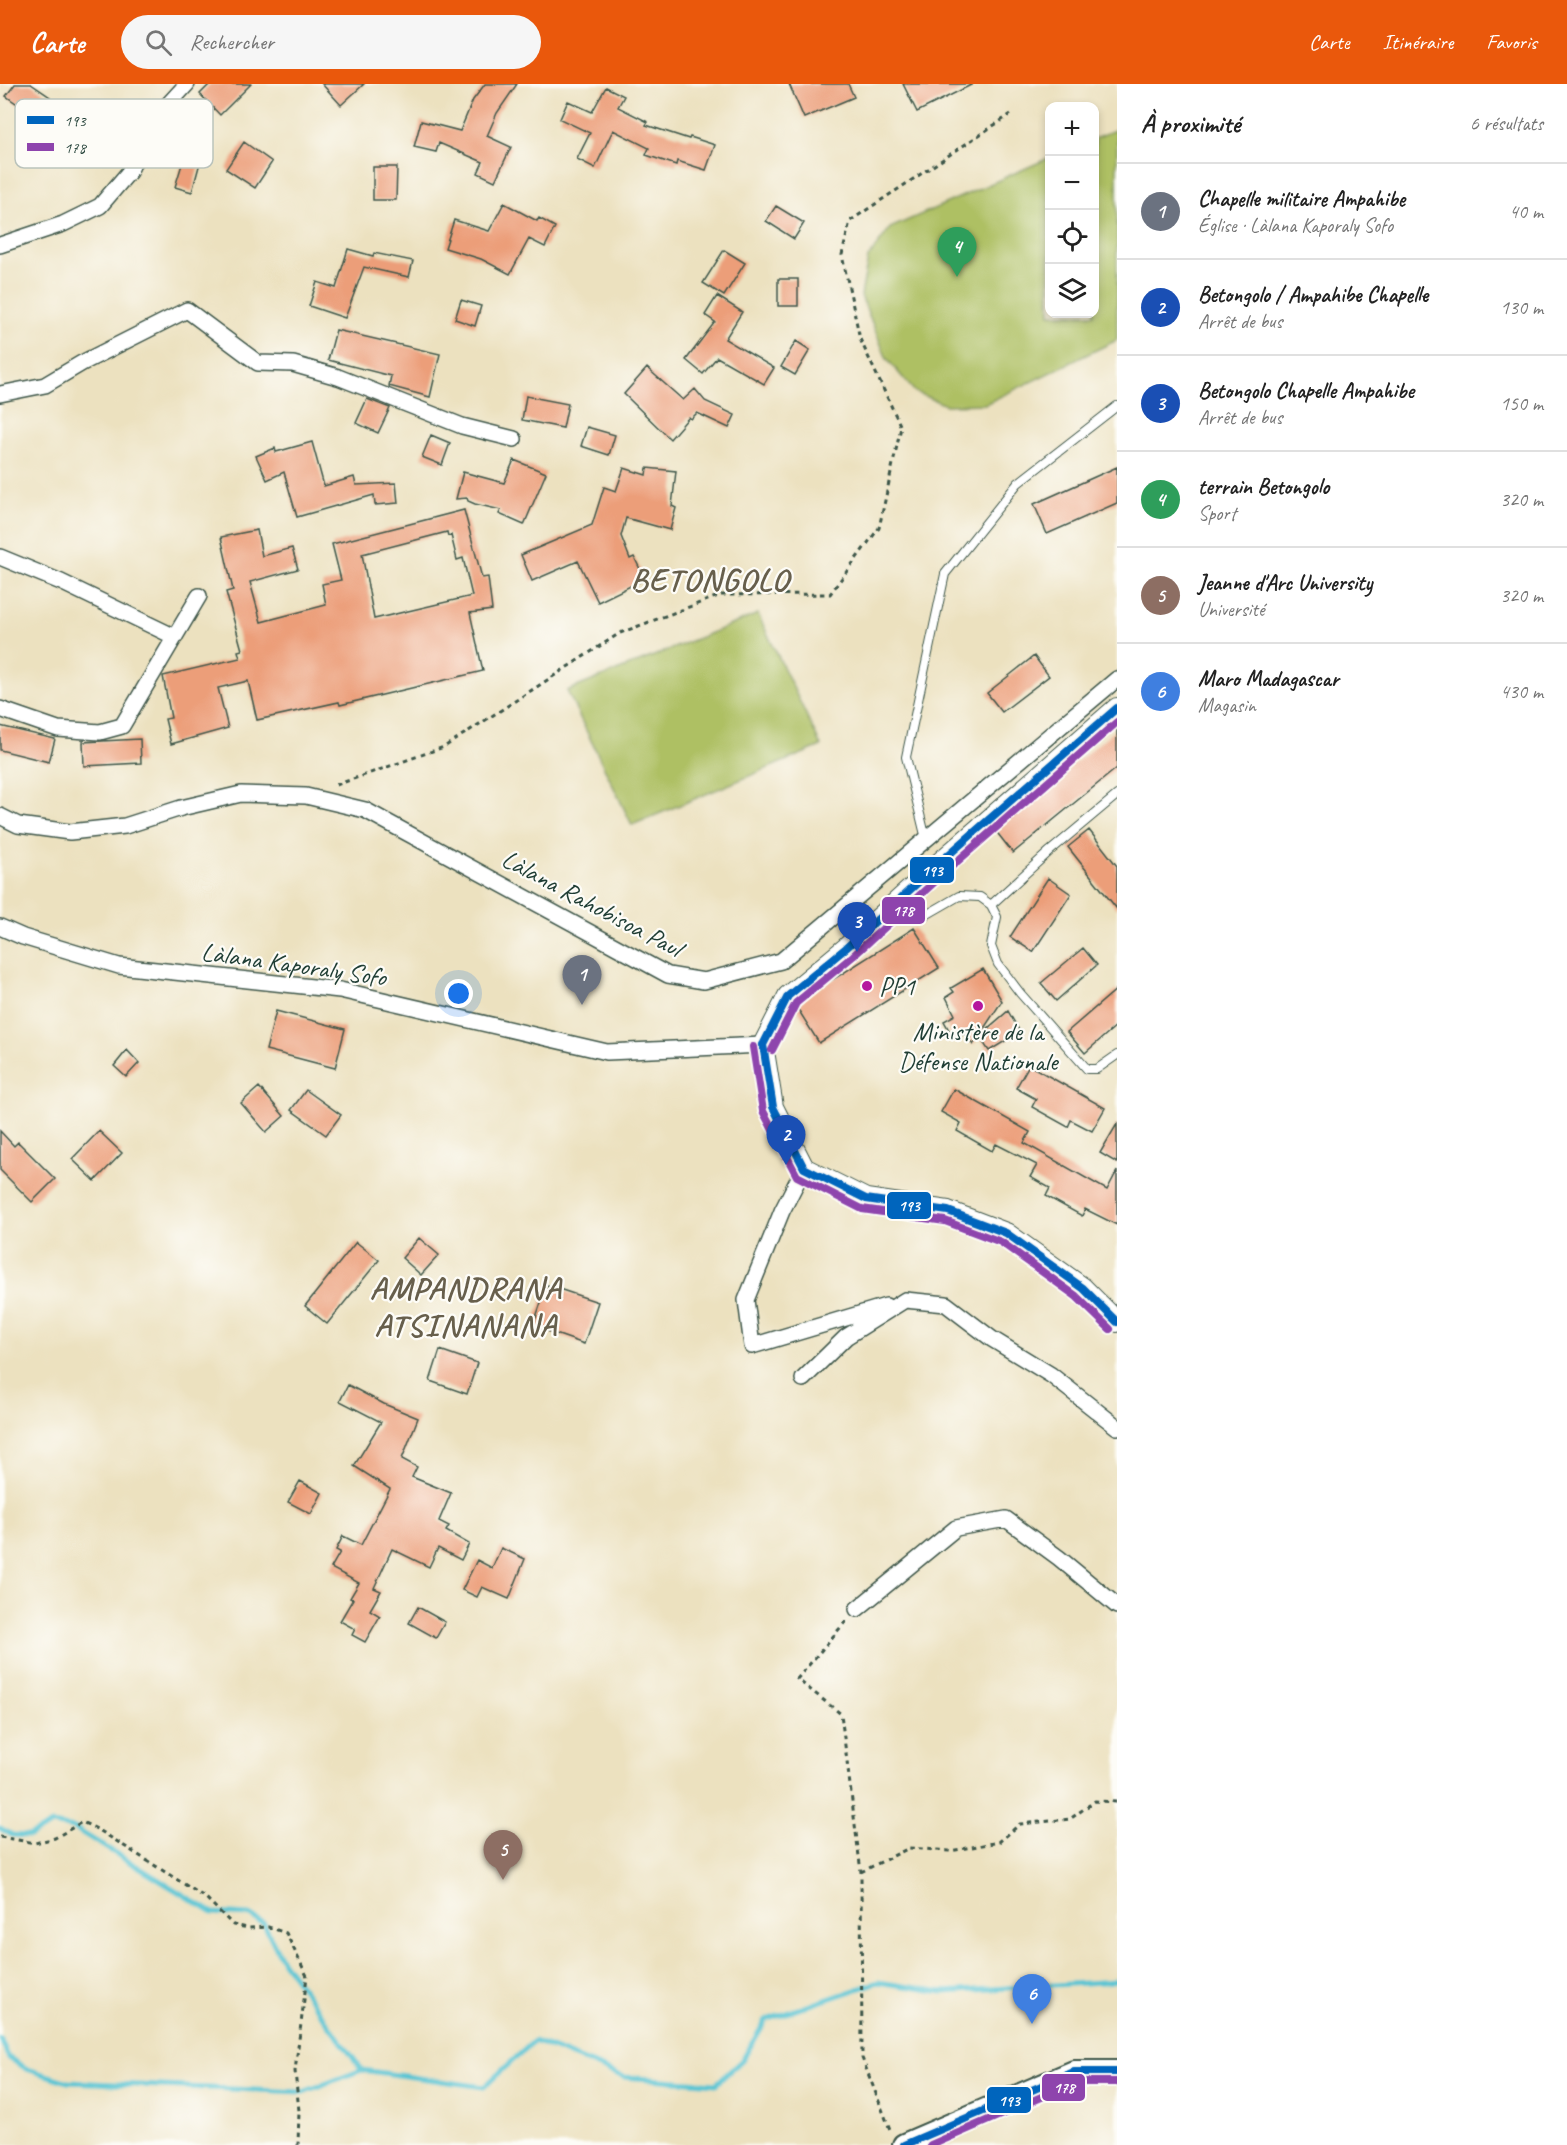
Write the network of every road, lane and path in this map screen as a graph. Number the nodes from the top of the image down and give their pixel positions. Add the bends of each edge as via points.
1 (187, 84) edge
2 (173, 99) edge
3 (1011, 114) dead end
4 (131, 168) edge
5 (0, 245) edge
6 (0, 394) edge
7 (1117, 406) edge
8 (514, 439) dead end
9 (0, 557) edge
10 (200, 596) dead end
11 (175, 637) junction
12 (1117, 679) edge
13 (1117, 708) edge
14 (0, 709) edge
15 (1117, 795) edge
16 (306, 796) junction
17 (0, 816) edge
18 (926, 839) junction
19 (897, 902) junction
20 (991, 905) junction
21 (0, 927) edge
22 (763, 1045) junction
23 (1117, 1055) edge
24 (804, 1168) junction
25 (904, 1300) junction
26 (1117, 1322) edge
27 (803, 1379) dead end
28 (1117, 1427) edge
29 (1117, 1606) edge
30 (857, 1609) joint
31 (1117, 1802) edge
32 (0, 1837) edge
33 (861, 1872) junction
34 (1117, 2072) edge
35 (898, 2140) edge
36 (298, 2145) edge

1 - 2 street
3 - 16 path via 850,221 842,255 860,339 901,427 879,528 830,594 721,595 620,633 444,747
4 - 5 street via 100,206 63,224
6 - 8 street via 45,386 187,310 258,363 293,364 338,377 462,426
7 - 18 lane via 1018,483 945,574 906,757
9 - 11 street
10 - 11 street
11 - 14 street via 122,726 100,732 58,729
12 - 18 street, Làlana Rahobisoa Paul
13 - 19 street
15 - 20 lane
16 - 17 street, Làlana Rahobisoa Paul via 241,794 125,826 70,832 18,825
16 - 18 street, Làlana Rahobisoa Paul via 365,810 668,975 704,981 781,961
19 - 20 lane via 911,913 926,915 959,896 980,897
19 - 22 street via 788,996
20 - 23 lane via 997,917 992,946 998,964 1020,993 1087,1069 1097,1069
21 - 22 street, Làlana Kaporaly Sofo via 120,966 340,990 607,1052
22 - 24 street via 773,1107
24 - 25 street via 746,1300 752,1346
24 - 26 street via 866,1198 948,1211 1006,1233 1083,1288
25 - 27 street via 846,1337
25 - 28 street via 946,1304 992,1339 1051,1375
29 - 30 street via 1006,1519 956,1528
30 - 33 path via 797,1679 841,1714
31 - 33 path via 1095,1801 1070,1819 1020,1824 999,1842 950,1851 909,1848
32 - 36 path via 35,1843 55,1838 82,1822 206,1898 233,1924 286,1933 307,1976 296,2071
33 - 35 path via 862,2058
34 - 35 main road via 1074,2072

